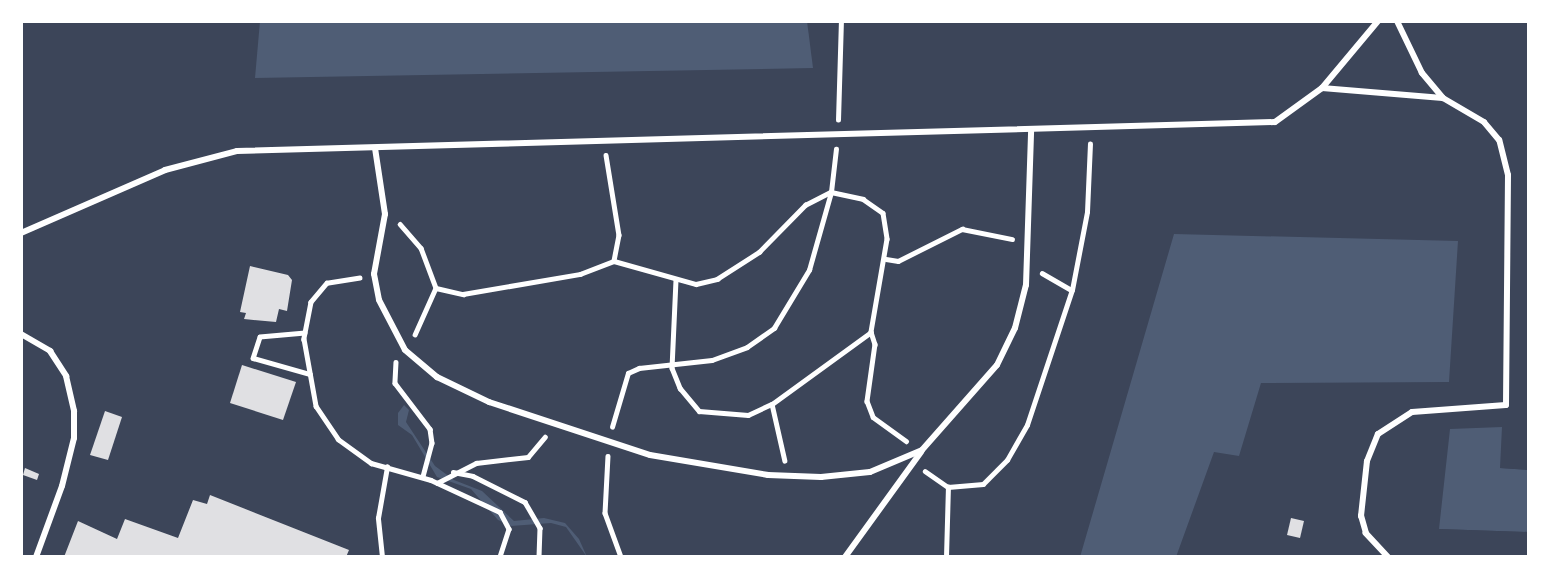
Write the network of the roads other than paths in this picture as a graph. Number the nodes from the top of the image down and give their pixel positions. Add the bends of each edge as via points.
1 (1378, 21) edge
2 (1397, 21) edge
3 (1322, 88) junction
4 (1443, 98) junction
5 (1031, 131) junction
6 (375, 148) junction
7 (21, 233) edge
8 (21, 334) edge
9 (922, 450) junction
10 (36, 557) edge
11 (845, 557) edge
12 (1388, 557) edge

1 - 3 street
2 - 4 street via 1422,73
3 - 4 street
3 - 5 street via 1275,122
4 - 12 street via 1484,122 1499,140 1508,175 1506,405 1412,412 1378,433 1367,461 1361,516 1366,533
5 - 6 street
5 - 9 street via 1027,264 1015,328 997,365
6 - 7 street via 237,151 165,170
6 - 9 street via 385,214 374,274 379,300 405,350 437,377 489,402 650,455 788,477 870,472
8 - 10 street via 50,351 66,376 74,411 74,438 62,486
9 - 11 street

